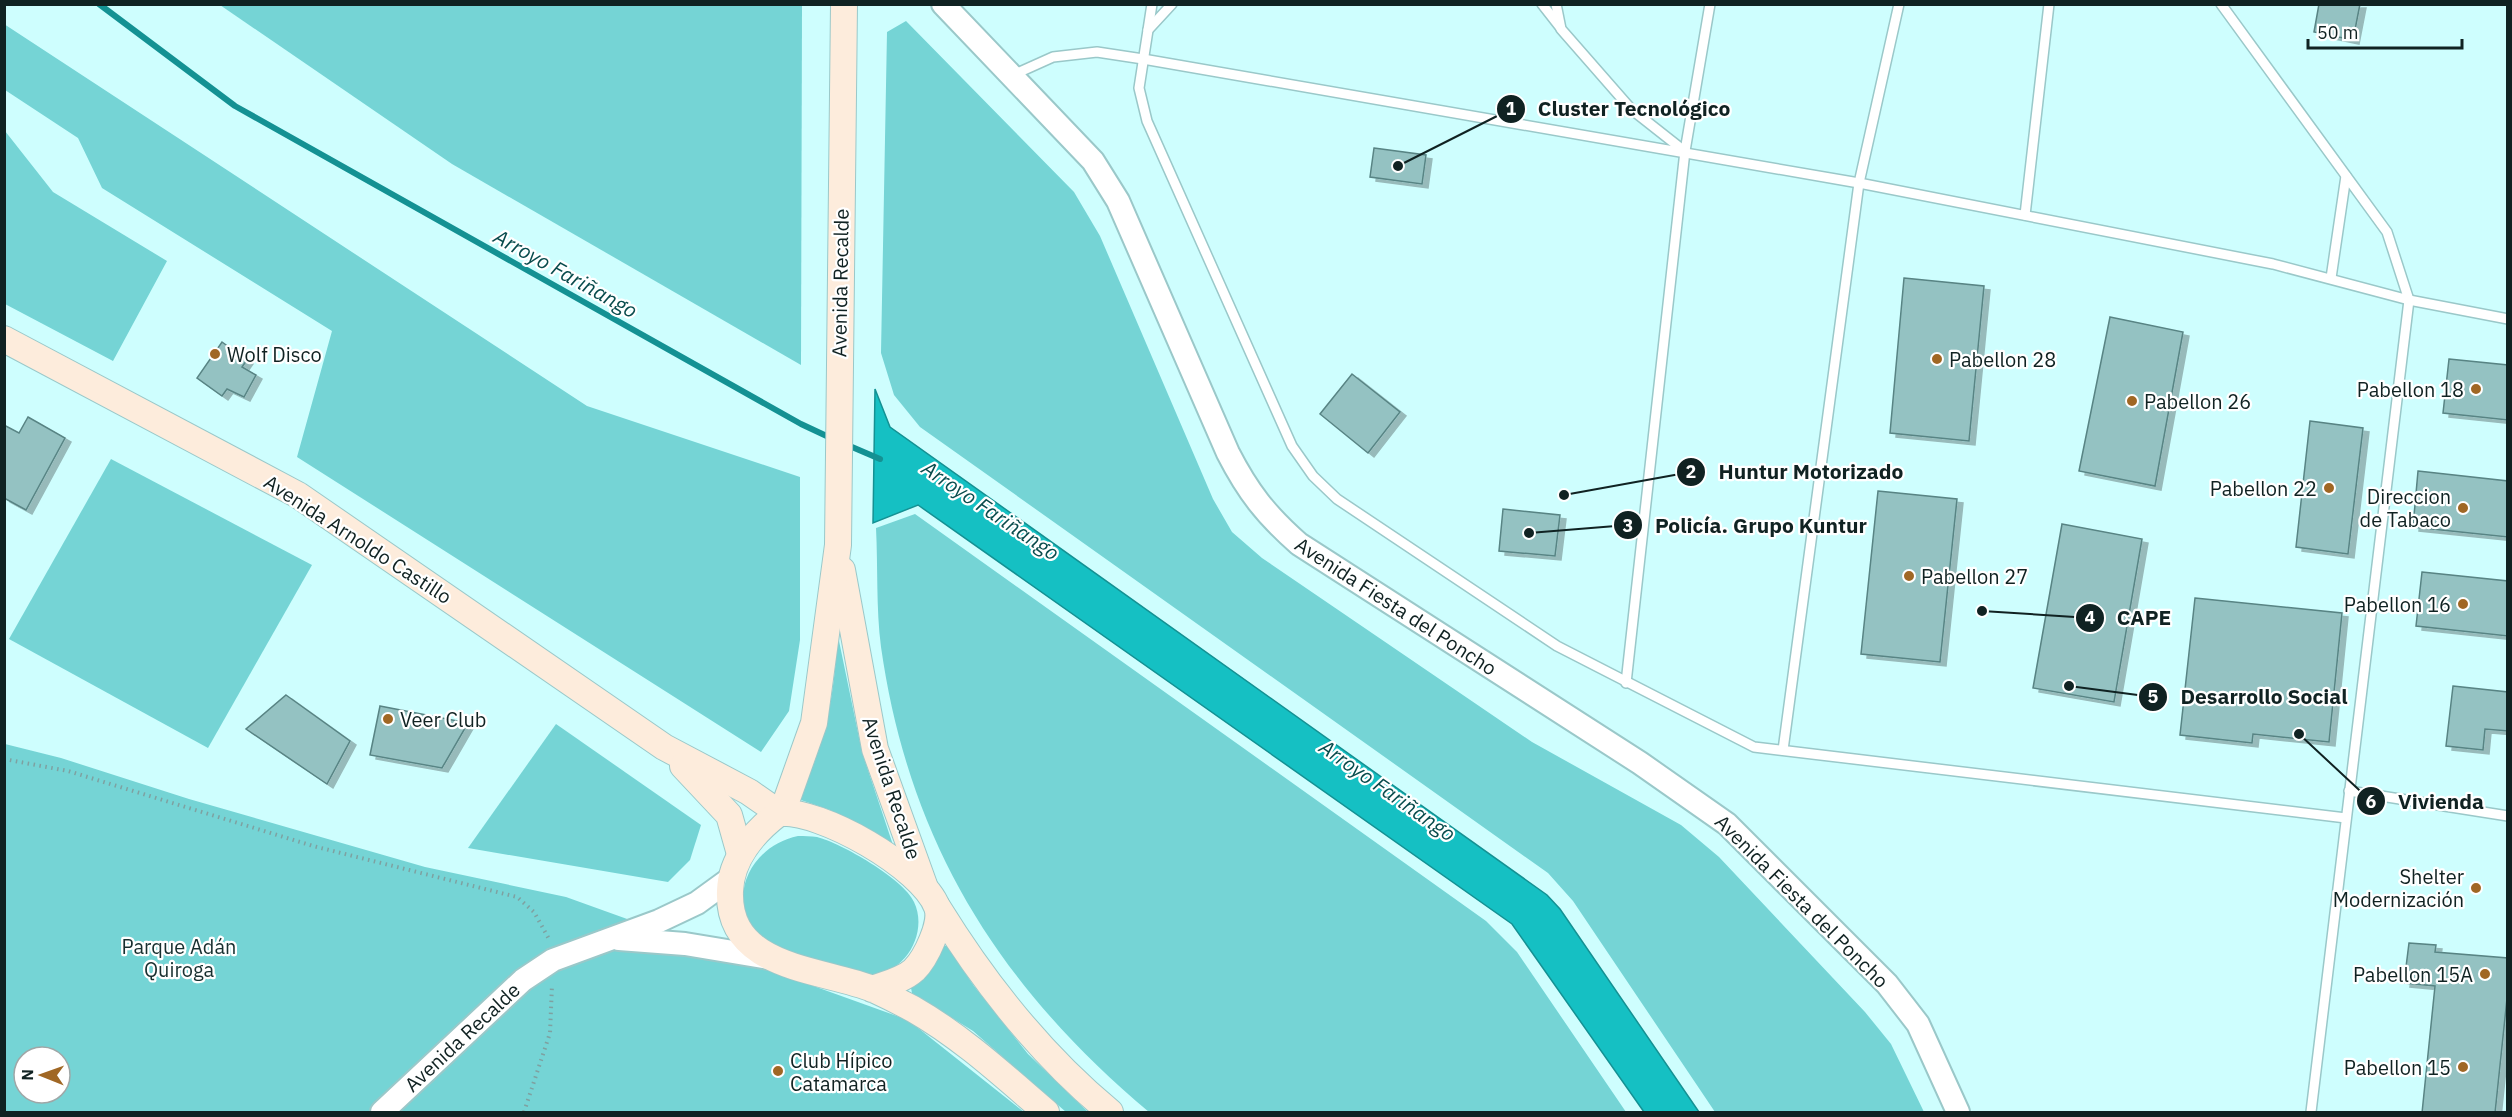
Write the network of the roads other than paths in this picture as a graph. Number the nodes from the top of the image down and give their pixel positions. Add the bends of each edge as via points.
1 (943, 4) edge
2 (1152, 4) edge
3 (1172, 4) edge
4 (1542, 4) edge
5 (1556, 4) edge
6 (1710, 4) edge
7 (1899, 4) edge
8 (2049, 4) edge
9 (2221, 4) edge
10 (844, 9) edge
11 (1561, 29) junction
12 (1148, 30) junction
13 (1143, 59) junction
14 (1011, 76) junction
15 (1685, 152) junction
16 (2346, 176) junction
17 (1859, 183) junction
18 (2025, 215) junction
19 (2331, 278) junction
20 (2409, 300) junction
21 (2508, 319) edge
22 (4, 339) edge
23 (838, 545) junction
24 (1626, 683) junction
25 (664, 747) junction
26 (1783, 750) junction
27 (2349, 791) junction
28 (780, 813) junction
29 (2508, 816) edge
30 (2346, 818) junction
31 (740, 854) junction
32 (730, 879) junction
33 (932, 898) junction
34 (611, 939) junction
35 (769, 958) junction
36 (872, 989) junction
37 (382, 1113) edge
38 (1046, 1113) edge
39 (1110, 1113) edge
40 (1958, 1113) edge
41 (2311, 1113) edge

1 - 14 street, Avenida Fiesta del Poncho
2 - 12 lane
3 - 12 lane
4 - 11 lane
5 - 11 lane
6 - 15 lane
7 - 17 lane
8 - 18 lane
9 - 16 lane
10 - 23 main road, Avenida Recalde
11 - 15 lane via 1631,109
12 - 13 lane
13 - 14 lane via 1097,52 1053,57
13 - 15 lane
13 - 24 lane via 1139,88 1147,121 1292,446 1313,476 1337,499 1557,646
14 - 40 street, Avenida Fiesta del Poncho via 1093,160 1118,201 1228,453 1245,488 1266,515 1299,544 1640,763 1727,824 1887,984 1918,1024
15 - 17 lane
15 - 24 lane
16 - 19 lane
16 - 20 lane via 2387,232
17 - 18 lane
17 - 26 lane
18 - 19 lane
19 - 20 lane
20 - 21 lane
20 - 27 lane
22 - 25 main road, Avenida Arnoldo Castillo via 298,495
23 - 28 main road, Avenida Recalde via 814,723
23 - 33 main road, Avenida Recalde via 875,749
24 - 26 lane via 1754,747
25 - 28 main road, Avenida Arnoldo Castillo
25 - 31 main road, Avenida Arnoldo Castillo via 729,815
26 - 30 lane
27 - 29 lane
27 - 30 lane
28 - 31 main road via 757,831
28 - 33 main road via 808,816 843,831 894,862
30 - 41 lane
31 - 32 main road
32 - 34 street, Avenida Recalde via 697,903
32 - 35 main road via 729,902 734,920 743,937
33 - 36 main road via 935,933 927,952 914,970
33 - 39 main road via 971,962 1007,1010
34 - 35 street, Avenida Recalde via 685,944
34 - 37 street, Avenida Recalde via 553,960 523,980
35 - 36 main road
36 - 38 main road via 948,1031

